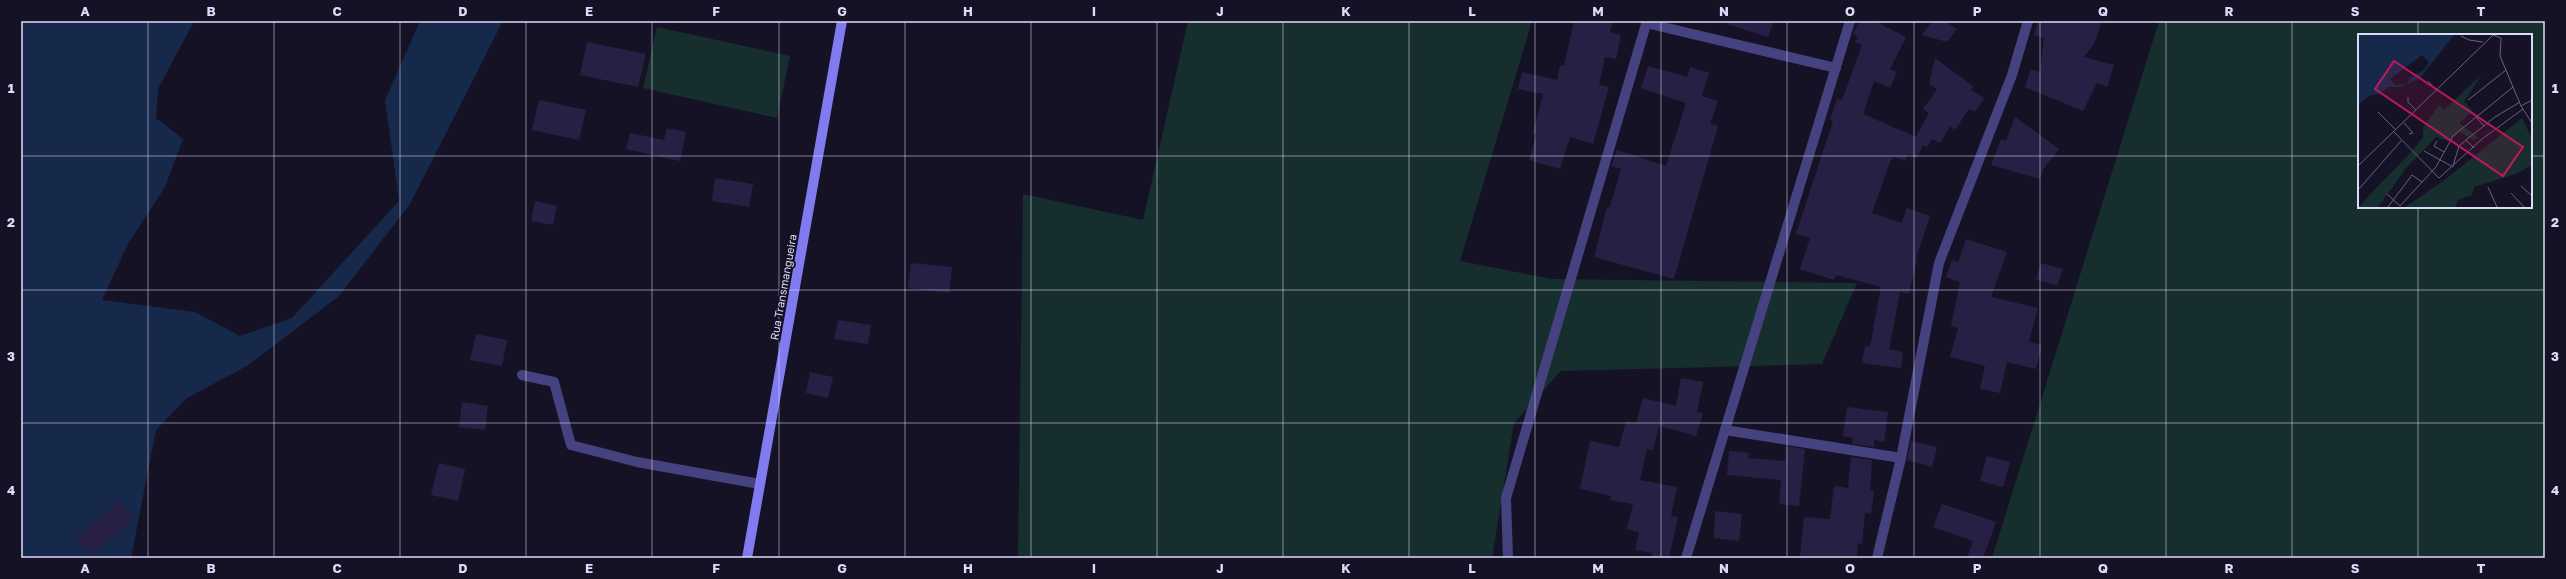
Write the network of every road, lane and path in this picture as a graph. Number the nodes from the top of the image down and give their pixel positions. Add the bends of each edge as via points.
1 (841, 21) edge
2 (1850, 21) edge
3 (2028, 21) edge
4 (1646, 22) edge
5 (1836, 68) junction
6 (522, 375) dead end
7 (1725, 430) junction
8 (1900, 458) junction
9 (760, 484) junction
10 (747, 558) edge
11 (1508, 558) edge
12 (1686, 558) edge
13 (1877, 558) edge

1 - 9 street, Rua Transmangueira
2 - 5 street
3 - 8 street via 2012,75 1939,263
4 - 5 street
4 - 11 street via 1506,498
5 - 7 street
6 - 9 street via 554,382 571,445 637,462
7 - 8 street
7 - 12 street
8 - 13 street
9 - 10 street, Rua Transmangueira

